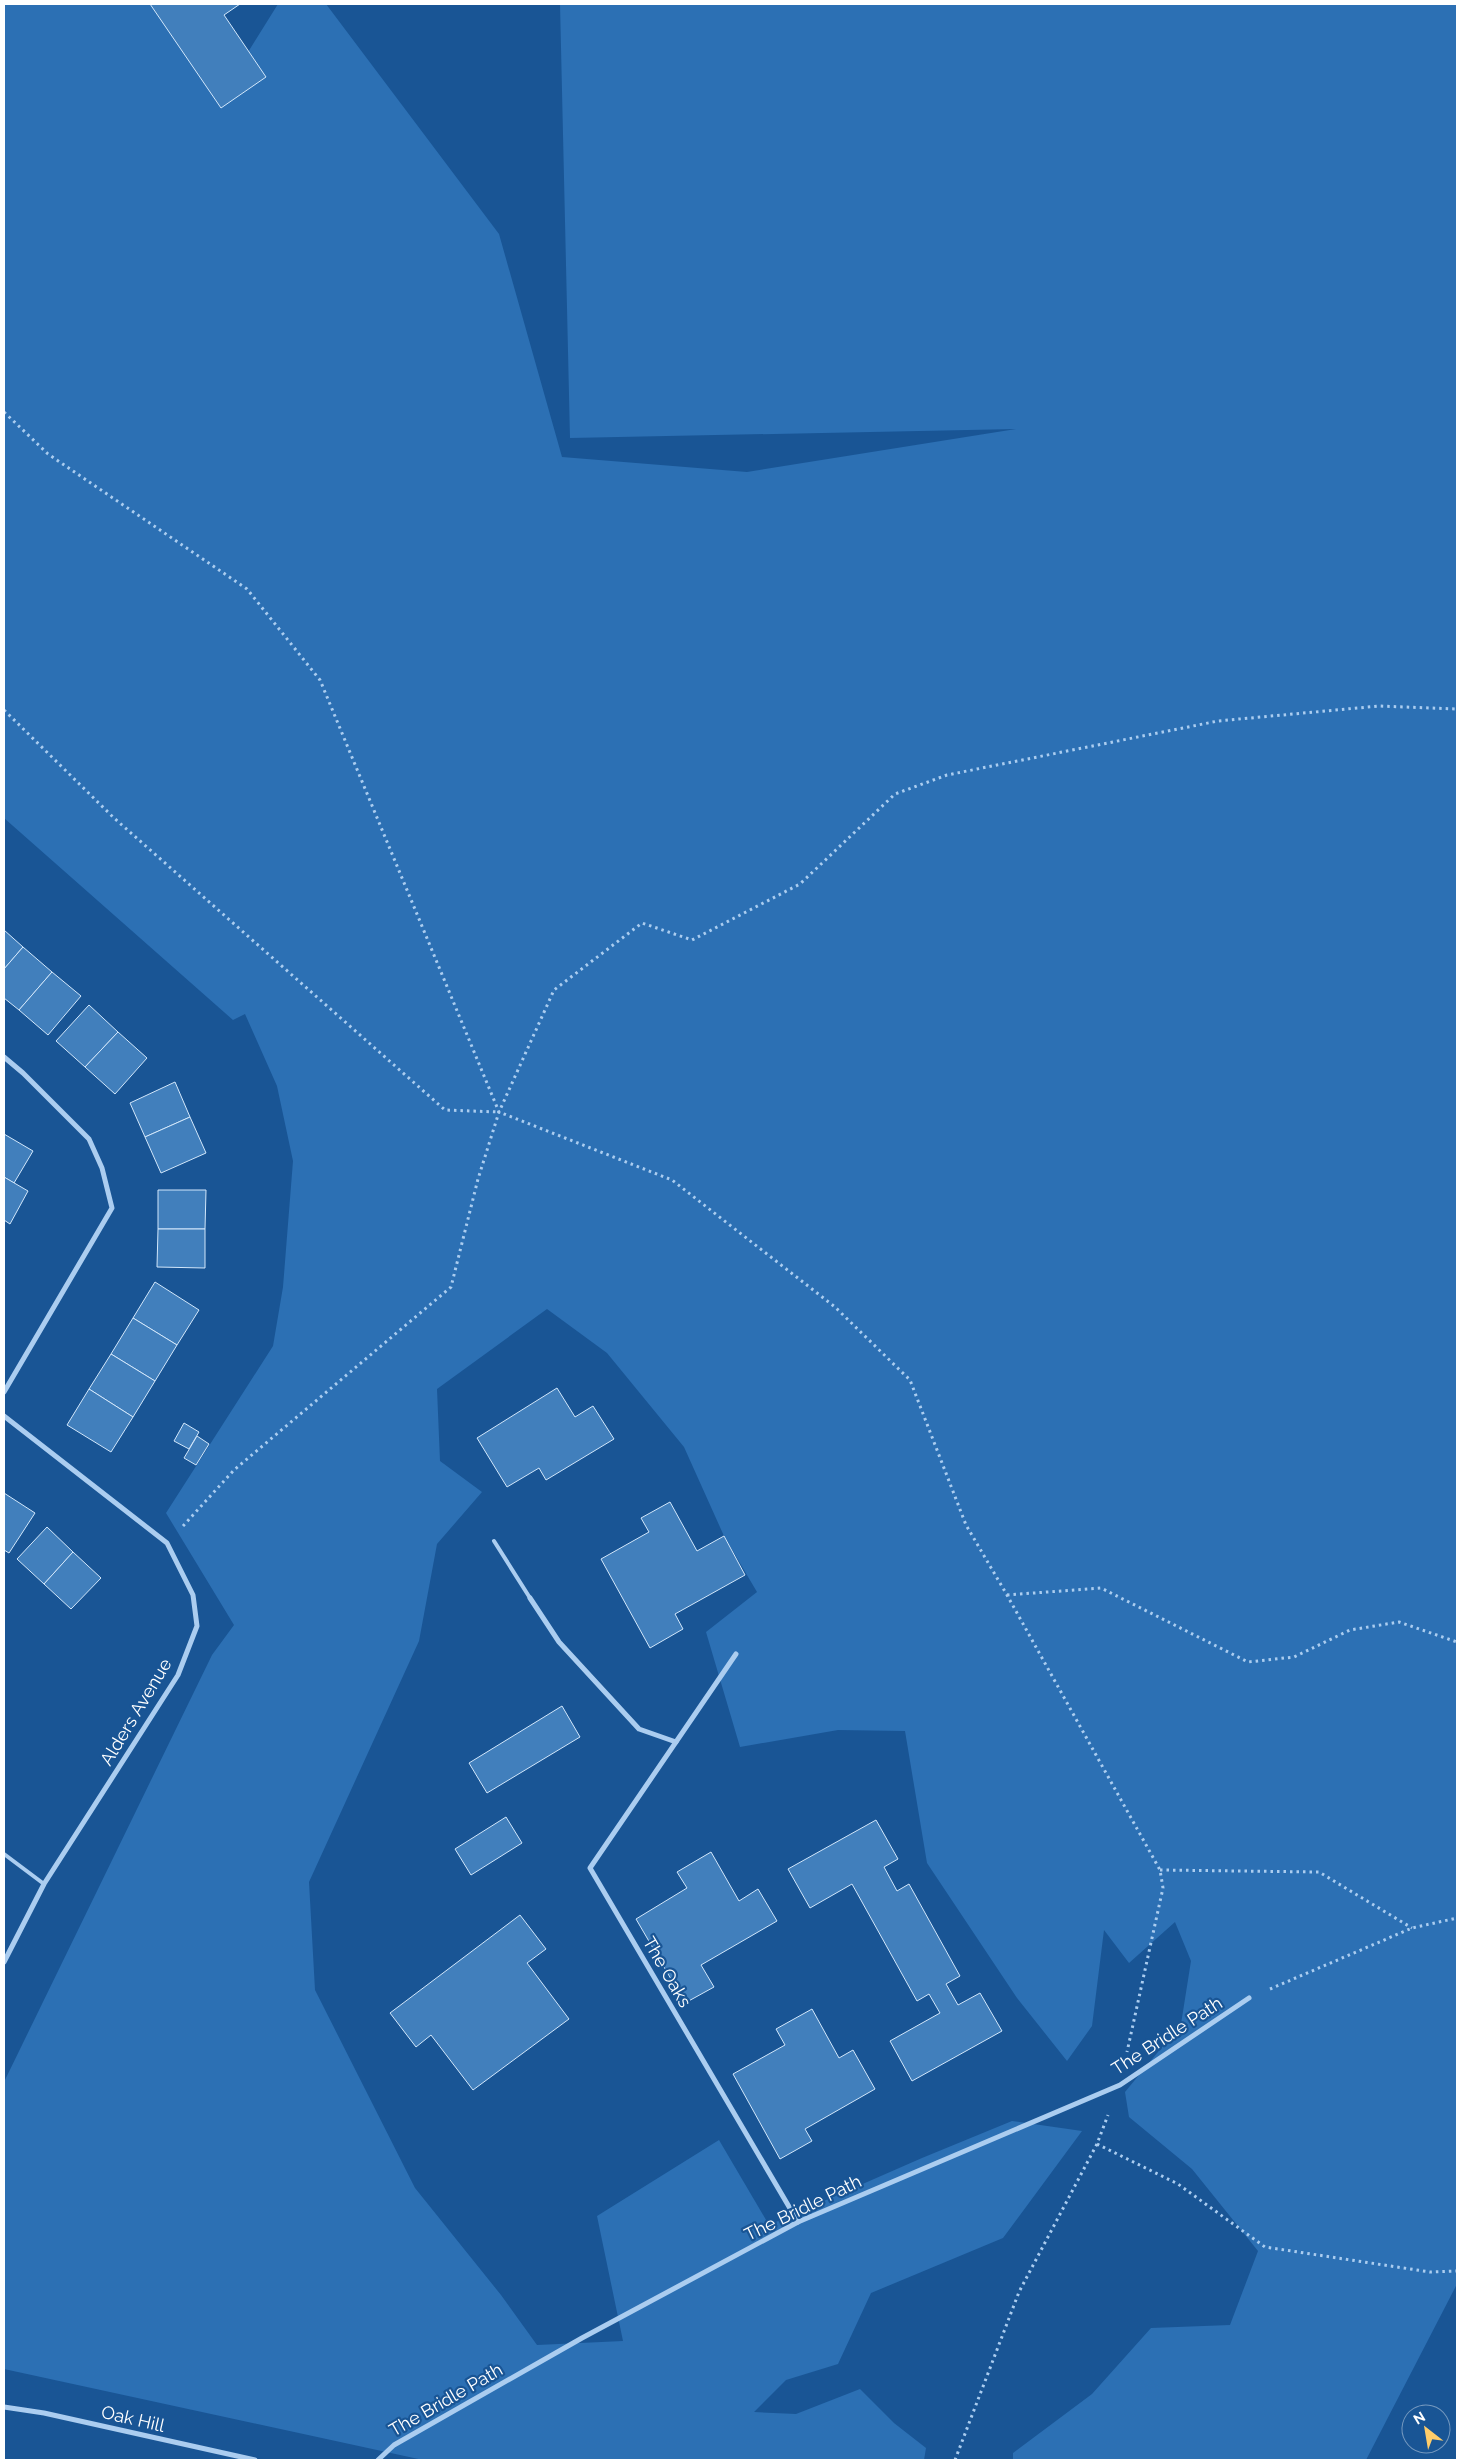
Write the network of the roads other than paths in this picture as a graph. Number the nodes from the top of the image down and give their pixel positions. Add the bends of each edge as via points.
1 (4, 1057) edge
2 (4, 1392) edge
3 (4, 1416) edge
4 (494, 1541) dead end
5 (530, 1598) joint
6 (736, 1654) dead end
7 (676, 1742) junction
8 (4, 1854) edge
9 (44, 1884) junction
10 (4, 1962) edge
11 (1249, 1998) road end
12 (798, 2222) junction
13 (4, 2407) edge
14 (255, 2460) edge
15 (378, 2460) edge

1 - 2 street via 89,1138 102,1168 112,1208
3 - 9 street, Alders Avenue via 167,1543 193,1595 197,1626 178,1675
4 - 5 lane
5 - 7 street via 559,1642 639,1729
6 - 7 street, The Oaks
7 - 12 street, The Oaks via 590,1868
8 - 9 lane
9 - 10 street, Alders Avenue
11 - 12 street, The Bridle Path via 1120,2085
12 - 15 street, The Bridle Path via 582,2338 394,2445
13 - 14 street, Oak Hill

